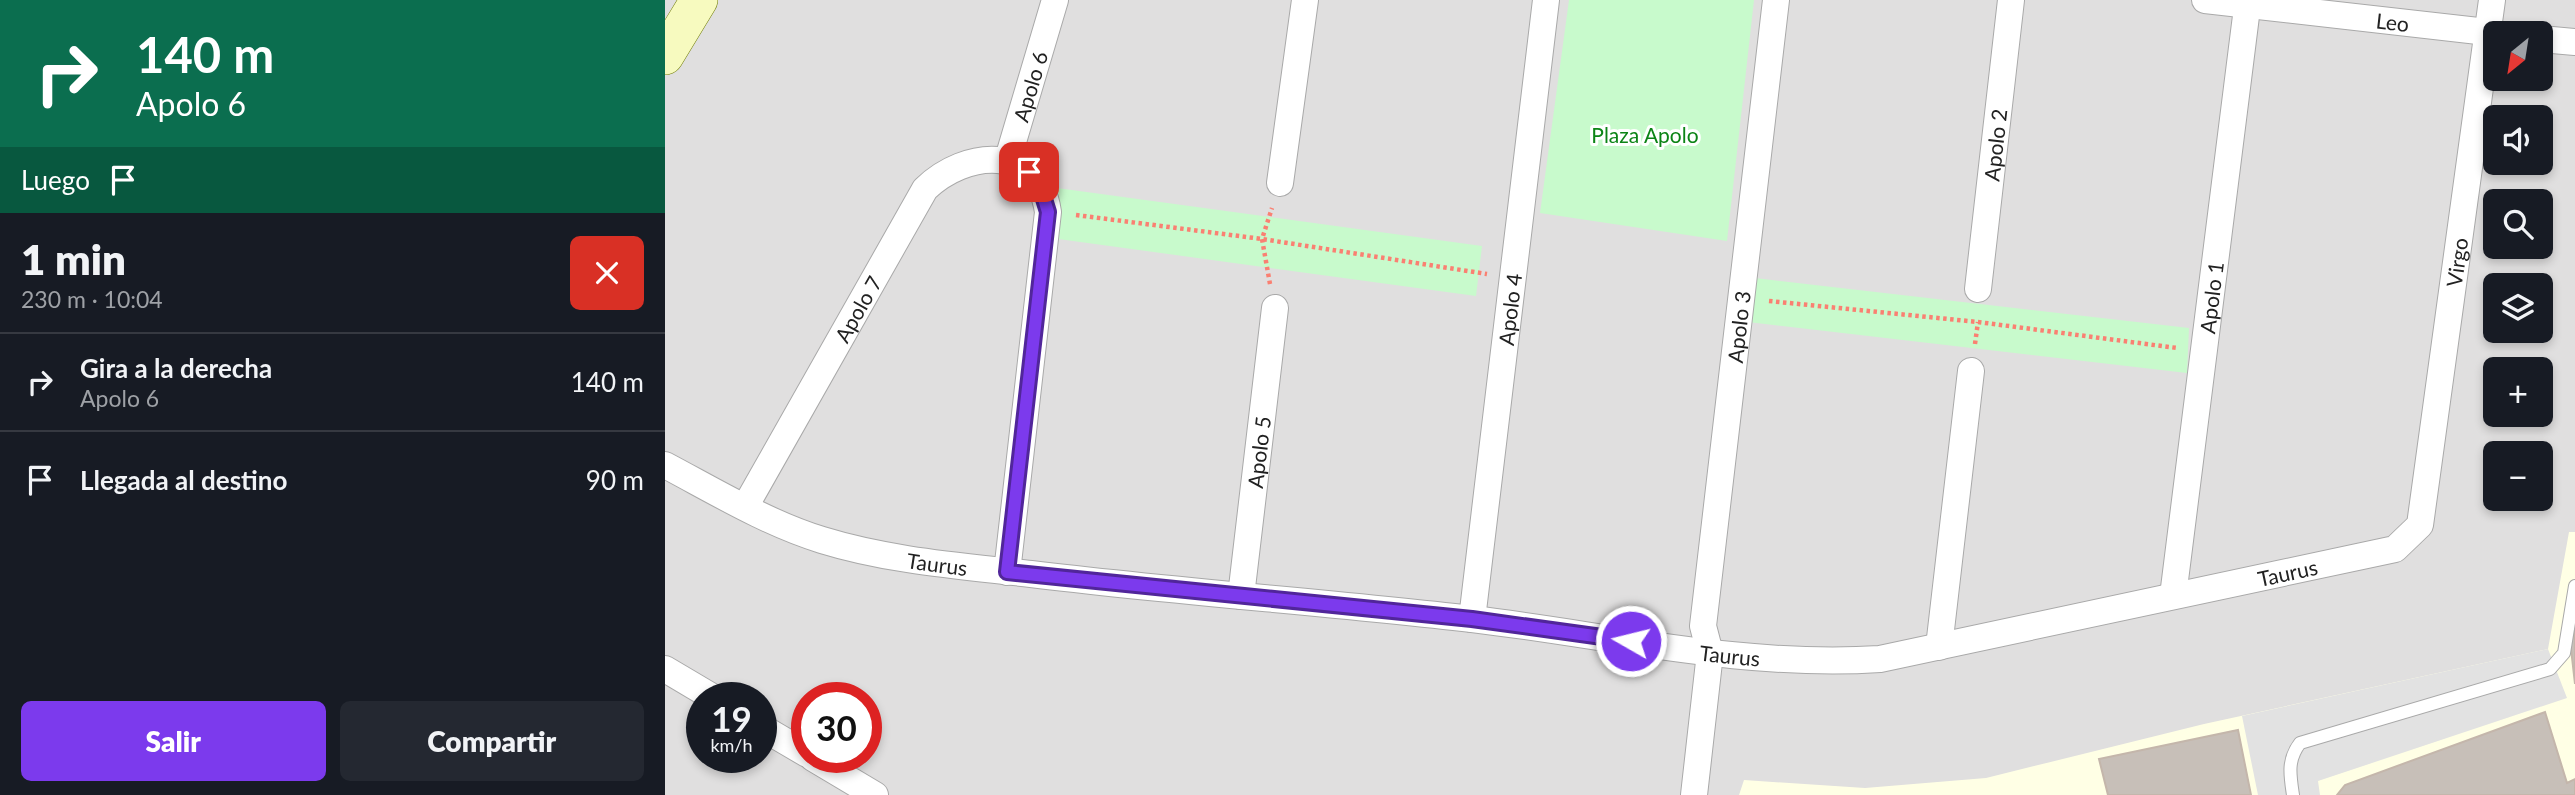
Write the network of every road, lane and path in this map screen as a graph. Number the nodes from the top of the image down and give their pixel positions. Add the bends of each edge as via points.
1 (699, 0) edge
2 (1055, 0) edge
3 (1305, 0) edge
4 (1546, 0) edge
5 (1776, 0) edge
6 (2011, 0) edge
7 (2205, 0) edge
8 (2492, 0) edge
9 (2248, 2) edge
10 (2491, 21) edge
11 (2483, 31) edge
12 (2553, 40) edge
13 (2575, 42) edge
14 (665, 55) edge
15 (2483, 88) edge
16 (1007, 162) junction
17 (1280, 183) joint
18 (1048, 212) junction
19 (1262, 239) junction
20 (1513, 278) junction
21 (1978, 289) joint
22 (1740, 298) junction
23 (1275, 308) joint
24 (1978, 322) junction
25 (2206, 352) junction
26 (1971, 371) joint
27 (665, 465) edge
28 (745, 507) junction
29 (2420, 525) joint
30 (1007, 572) junction
31 (2575, 586) edge
32 (1241, 596) junction
33 (2173, 596) junction
34 (1472, 619) junction
35 (1939, 647) junction
36 (1710, 653) junction
37 (665, 669) edge
38 (687, 682) edge
39 (838, 773) edge
40 (875, 795) edge
41 (1694, 795) edge
42 (2293, 795) edge

1 - 14 street
2 - 16 street, Apolo 6
3 - 17 street
4 - 20 street, Apolo 4
5 - 22 street, Apolo 3
6 - 21 street, Apolo 2
7 - 9 street, Leo
8 - 10 street, Virgo
9 - 11 street, Leo
9 - 25 street, Apolo 1
12 - 13 street
15 - 29 street, Virgo
16 - 18 street via 1029,172 1039,183
16 - 28 street, Apolo 7 via 969,162 925,189
17 - 19 path
18 - 19 path
18 - 30 street
19 - 20 path
19 - 23 path
20 - 34 street, Apolo 4
21 - 24 path
22 - 24 path
22 - 36 street, Apolo 3 via 1703,626
23 - 32 street, Apolo 5
24 - 25 path
24 - 26 path
25 - 33 street, Apolo 1
26 - 35 street
27 - 28 street, Taurus
28 - 30 street, Taurus via 820,540 860,551
29 - 33 street, Taurus via 2395,549
30 - 32 street, Taurus
31 - 42 lane via 2560,662 2299,743 2291,755
32 - 34 street, Taurus
33 - 35 street, Taurus
34 - 36 street, Taurus
35 - 36 street, Taurus via 1880,659 1832,662
36 - 41 street, Apolo 3
37 - 38 street
39 - 40 street

